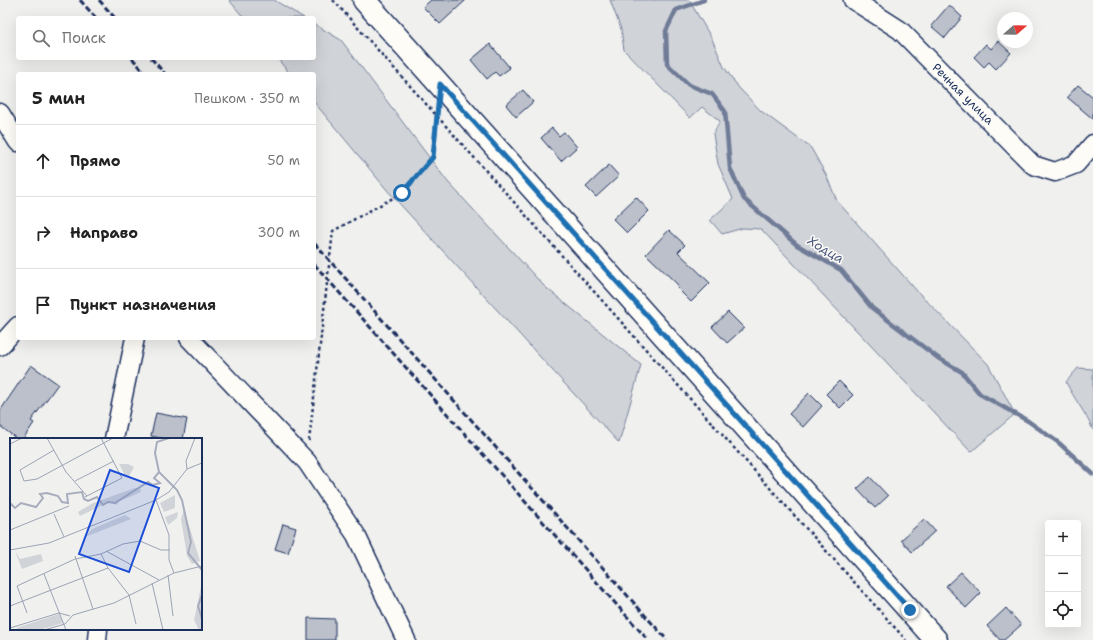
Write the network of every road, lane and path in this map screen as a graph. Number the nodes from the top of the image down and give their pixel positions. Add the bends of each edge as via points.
1 (333, 0) edge
2 (364, 0) edge
3 (854, 0) edge
4 (440, 84) junction
5 (0, 113) edge
6 (437, 115) junction
7 (16, 139) edge
8 (1093, 144) edge
9 (16, 328) edge
10 (135, 340) edge
11 (191, 340) edge
12 (0, 346) edge
13 (114, 438) edge
14 (307, 462) junction
15 (406, 640) edge
16 (906, 640) edge
17 (936, 640) edge

1 - 6 path
2 - 4 street
3 - 8 street, Речная улица via 900,30 1033,165 1055,172 1076,164
4 - 6 path
4 - 17 street
5 - 7 street
6 - 14 path via 433,157 402,193 333,231
6 - 16 path
9 - 12 street
10 - 13 street
11 - 14 street
14 - 15 street via 356,535

